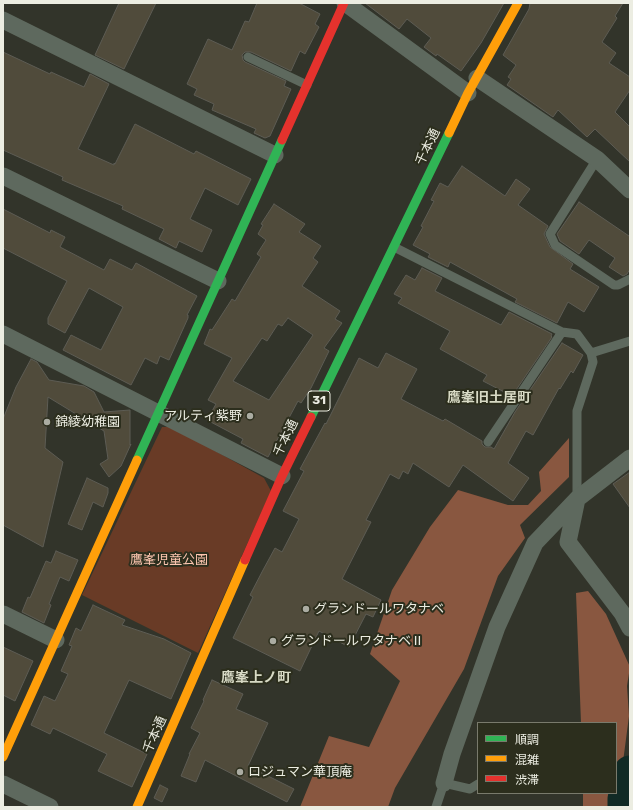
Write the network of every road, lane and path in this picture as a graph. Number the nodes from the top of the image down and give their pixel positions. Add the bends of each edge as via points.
1 (344, 3) edge
2 (518, 3) edge
3 (3, 20) edge
4 (248, 57) dead end
5 (477, 78) junction
6 (307, 85) junction
7 (468, 93) junction
8 (275, 155) junction
9 (597, 159) junction
10 (3, 176) edge
11 (630, 190) edge
12 (394, 247) junction
13 (630, 279) edge
14 (218, 281) junction
15 (562, 332) junction
16 (3, 334) edge
17 (630, 341) edge
18 (591, 353) junction
19 (159, 413) junction
20 (488, 442) dead end
21 (630, 458) edge
22 (282, 476) junction
23 (577, 499) junction
24 (3, 614) edge
25 (630, 628) edge
26 (56, 640) junction
27 (3, 757) edge
28 (444, 782) junction
29 (3, 784) edge
30 (477, 785) edge
31 (50, 807) edge
32 (137, 807) edge
33 (436, 807) edge

1 - 6 main road
1 - 7 street
2 - 5 main road, 千本通 / 31
3 - 8 street
4 - 6 lane
5 - 7 main road, 千本通 / 31
5 - 9 street
6 - 8 main road
7 - 12 main road, 千本通 / 31
8 - 14 main road
9 - 11 street
9 - 13 lane via 550,234 555,245 614,285
10 - 14 street
12 - 15 lane
12 - 22 main road, 千本通 / 31
14 - 19 main road
15 - 18 lane via 577,334
15 - 20 lane
16 - 19 street
17 - 18 lane
18 - 23 lane via 593,362 577,411
19 - 22 street
19 - 26 main road
21 - 23 street
22 - 32 main road, 千本通 / 31
23 - 25 street via 568,542 622,613
23 - 28 street via 535,543 497,627
24 - 26 street
26 - 27 main road
28 - 30 lane via 470,789
28 - 33 lane
29 - 31 street

